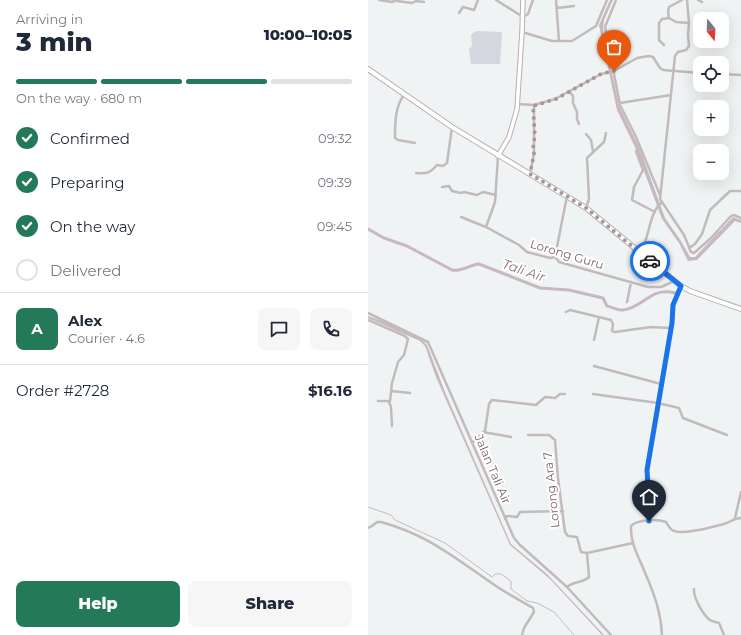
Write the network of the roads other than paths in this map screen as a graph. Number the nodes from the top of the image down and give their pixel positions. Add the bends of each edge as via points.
1 (379, 0) edge
2 (397, 0) edge
3 (478, 0) edge
4 (496, 0) edge
5 (523, 0) edge
6 (533, 0) edge
7 (556, 0) edge
8 (607, 0) edge
9 (616, 0) edge
10 (682, 0) edge
11 (687, 0) edge
12 (698, 0) edge
13 (424, 2) dead end
14 (702, 2) dead end
15 (574, 6) dead end
16 (556, 9) junction
17 (459, 13) dead end
18 (523, 17) junction
19 (669, 18) junction
20 (689, 23) junction
21 (522, 32) junction
22 (559, 41) junction
23 (664, 45) dead end
24 (368, 69) edge
25 (613, 71) junction
26 (674, 71) junction
27 (693, 72) edge
28 (729, 75) edge
29 (741, 76) edge
30 (569, 91) junction
31 (405, 94) junction
32 (670, 95) junction
33 (620, 103) junction
34 (517, 104) junction
35 (534, 105) junction
36 (579, 124) dead end
37 (452, 127) junction
38 (606, 133) dead end
39 (586, 134) dead end
40 (415, 143) dead end
41 (636, 151) dead end
42 (593, 152) junction
43 (498, 156) junction
44 (416, 173) dead end
45 (530, 174) junction
46 (442, 187) dead end
47 (741, 191) edge
48 (496, 195) junction
49 (567, 196) junction
50 (660, 197) junction
51 (661, 203) junction
52 (586, 208) junction
53 (655, 212) junction
54 (461, 217) dead end
55 (741, 218) edge
56 (486, 226) junction
57 (689, 248) junction
58 (640, 253) junction
59 (555, 256) junction
60 (674, 281) junction
61 (631, 282) junction
62 (681, 286) junction
63 (627, 302) dead end
64 (741, 309) edge
65 (566, 312) dead end
66 (368, 313) edge
67 (599, 317) junction
68 (368, 320) edge
69 (671, 328) junction
70 (594, 340) dead end
71 (594, 366) dead end
72 (661, 384) junction
73 (391, 391) junction
74 (410, 393) dead end
75 (566, 394) dead end
76 (592, 394) dead end
77 (378, 402) dead end
78 (389, 402) junction
79 (658, 402) junction
80 (392, 426) dead end
81 (483, 432) junction
82 (528, 435) dead end
83 (727, 435) dead end
84 (511, 437) dead end
85 (472, 443) junction
86 (741, 492) edge
87 (563, 511) junction
88 (735, 518) junction
89 (741, 518) edge
90 (505, 519) junction
91 (649, 521) junction
92 (368, 528) edge
93 (633, 543) junction
94 (587, 553) junction
95 (567, 587) junction
96 (694, 589) dead end
97 (522, 635) edge
98 (611, 635) edge
99 (662, 635) edge
100 (726, 635) edge

1 - 2 street
2 - 13 street via 412,4 416,1
3 - 17 street via 474,10 463,7
4 - 18 street
5 - 18 street
6 - 18 street via 528,14
7 - 16 street
8 - 22 street via 595,26 572,41
9 - 25 street via 605,26
10 - 19 street via 669,7
11 - 20 street
12 - 14 street
15 - 16 street
16 - 22 street
18 - 21 street
19 - 20 street via 676,22
19 - 23 street via 662,19 659,23 658,39
20 - 26 street via 689,46 687,50 677,53
21 - 22 street
21 - 34 street
24 - 31 main road
25 - 26 street via 637,58 650,56 661,69
25 - 30 street via 601,74
25 - 33 street
26 - 27 street
26 - 32 street
28 - 29 street
30 - 35 street via 556,99
30 - 36 street via 573,96
31 - 37 main road
31 - 40 street via 400,100 395,138
32 - 33 street
32 - 50 street
33 - 50 street
34 - 35 street
34 - 43 street via 509,137
35 - 45 street via 535,137
37 - 43 main road
37 - 44 street via 447,163 444,166 436,165 426,174
38 - 42 street via 604,142
39 - 42 street
41 - 53 street via 643,170 634,187 632,201
42 - 52 street via 587,159 589,199
43 - 45 main road
43 - 48 street
45 - 49 main road
46 - 48 street via 449,186 452,191 461,193 477,195 483,192
47 - 57 street via 730,190 710,209 702,234
48 - 56 street
49 - 52 main road
49 - 59 street
50 - 51 street
51 - 53 street
51 - 57 street via 684,235
52 - 58 main road
53 - 58 street via 647,233 646,244
54 - 56 street, Lorong Guru
55 - 57 street via 730,217 696,253 691,252
56 - 59 street, Lorong Guru via 527,252 550,258
58 - 60 main road
59 - 61 street, Lorong Guru via 559,262
60 - 61 street, Lorong Guru via 657,288
60 - 62 main road
61 - 63 street
62 - 64 main road
62 - 69 street via 673,305
65 - 67 street via 570,310
66 - 85 street, Jalan Tali Air via 428,342
67 - 69 street via 611,320 612,331 615,332 651,327
67 - 70 street
68 - 73 street via 408,339 404,355 398,362
69 - 72 street
71 - 72 street
72 - 79 street
73 - 74 street
73 - 78 street
75 - 81 street via 560,394 555,398 543,398 536,404 492,400 488,404 486,428
76 - 79 street
77 - 78 street
78 - 80 street
79 - 83 street via 678,408 683,418
79 - 91 street via 647,470
81 - 84 street
81 - 85 street
82 - 87 street, Lorong Ara 7 via 549,435 554,440
85 - 90 street, Jalan Tali Air
86 - 88 street
87 - 90 street via 520,512 517,517 507,516
87 - 94 street, Lorong Ara 7 via 566,534 577,537 581,552
88 - 89 street
88 - 91 street via 724,524 689,532 671,530 664,521
90 - 95 street, Jalan Tali Air via 517,542
91 - 93 street via 631,526
92 - 97 street via 381,522 411,531 439,546 497,587 533,608 534,612
93 - 94 street
93 - 99 street via 660,611
94 - 95 street via 589,577
95 - 98 street, Jalan Tali Air
96 - 100 street via 695,599 710,620 720,623

